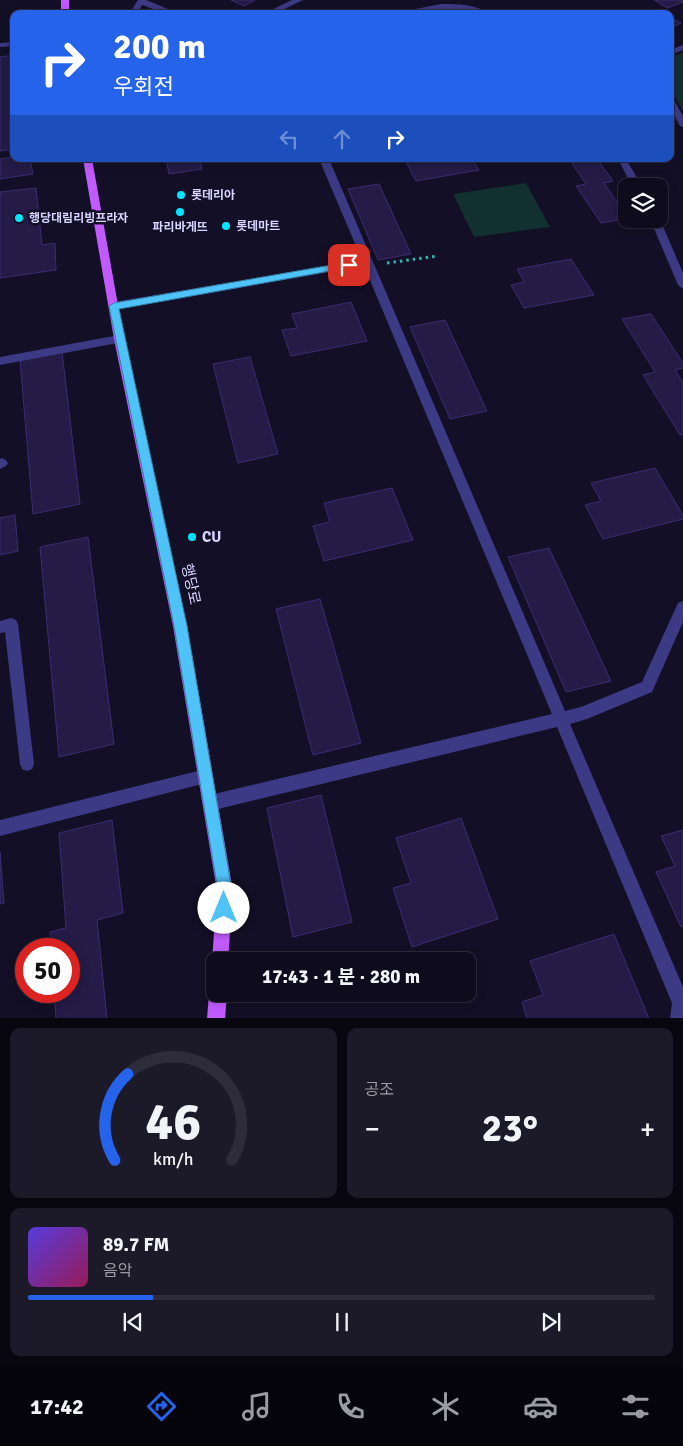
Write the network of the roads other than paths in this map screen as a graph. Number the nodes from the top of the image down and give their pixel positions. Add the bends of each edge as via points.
1 (300, 0) edge
2 (141, 1) edge
3 (165, 10) edge
4 (276, 10) edge
5 (417, 10) edge
6 (479, 10) edge
7 (674, 107) edge
8 (683, 124) edge
9 (88, 162) edge
10 (325, 162) edge
11 (624, 162) edge
12 (633, 178) edge
13 (659, 228) edge
14 (368, 262) junction
15 (683, 285) edge
16 (114, 306) junction
17 (119, 339) junction
18 (0, 361) edge
19 (683, 607) edge
20 (0, 627) edge
21 (562, 719) junction
22 (27, 764) dead end
23 (206, 776) junction
24 (210, 803) junction
25 (0, 828) edge
26 (221, 952) edge
27 (217, 1002) edge
28 (216, 1018) edge
29 (679, 1018) edge

1 - 4 street
2 - 3 street
5 - 6 street via 451,4
7 - 8 street
9 - 16 main road, 행당로
10 - 14 street
11 - 12 street
13 - 15 street
14 - 16 street
14 - 21 street
16 - 17 main road, 행당로
17 - 18 street
17 - 23 main road, 행당로 via 180,626
19 - 21 street via 647,687
20 - 22 street via 11,624
21 - 24 street
21 - 29 street via 681,1003
23 - 24 main road, 행당로
23 - 25 street
24 - 26 main road, 행당로 via 225,891
27 - 28 main road

